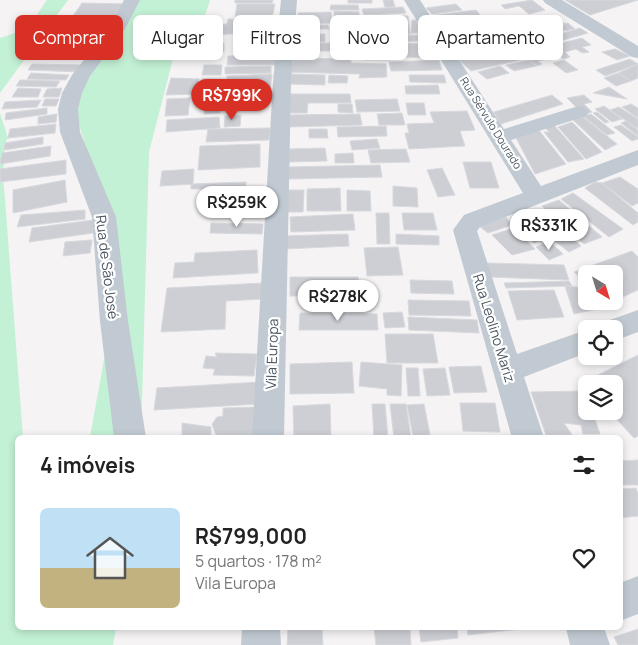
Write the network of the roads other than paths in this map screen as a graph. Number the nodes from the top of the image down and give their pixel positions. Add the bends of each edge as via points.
1 (132, 0) edge
2 (289, 0) edge
3 (412, 0) edge
4 (551, 0) edge
5 (638, 53) edge
6 (579, 112) dead end
7 (501, 137) junction
8 (638, 157) edge
9 (536, 196) junction
10 (638, 321) edge
11 (623, 327) edge
12 (578, 343) edge
13 (508, 370) junction
14 (130, 435) edge
15 (268, 435) edge
16 (527, 435) edge
17 (638, 595) edge
18 (623, 601) edge
19 (262, 630) edge
20 (586, 630) edge
21 (261, 645) edge
22 (590, 645) edge

1 - 14 street, Rua de São José via 117,29 81,75 68,109 70,132 104,218
2 - 15 street, Vila Europa via 282,82
3 - 7 street, Rua Sérvulo Dourado
4 - 5 street
6 - 7 street
7 - 9 street, Rua Sérvulo Dourado
8 - 9 street
9 - 13 street, Rua Leolino Mariz via 472,221 465,230
10 - 11 street
12 - 13 street
13 - 16 street, Rua Leolino Mariz
17 - 18 street
19 - 21 street
20 - 22 street

